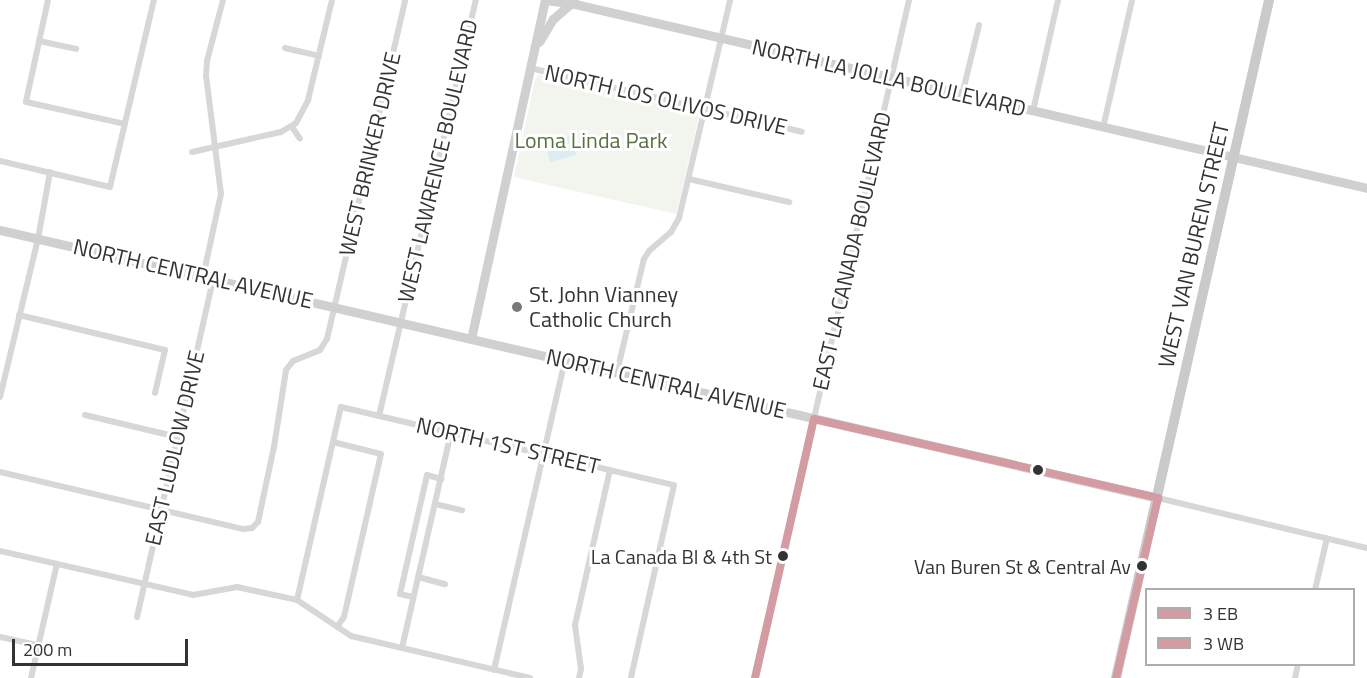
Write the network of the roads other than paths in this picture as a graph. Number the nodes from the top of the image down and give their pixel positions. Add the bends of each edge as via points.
1 (48, 0) edge
2 (144, 0) edge
3 (223, 0) edge
4 (332, 0) edge
5 (405, 0) edge
6 (476, 0) edge
7 (544, 0) edge
8 (730, 0) edge
9 (909, 0) edge
10 (1058, 0) edge
11 (1132, 0) edge
12 (1269, 0) edge
13 (154, 1) edge
14 (573, 2) edge
15 (979, 25) dead end
16 (721, 39) junction
17 (39, 41) junction
18 (285, 48) dead end
19 (76, 49) dead end
20 (534, 52) junction
21 (318, 56) junction
22 (530, 68) junction
23 (891, 78) junction
24 (962, 95) junction
25 (705, 110) junction
26 (1033, 111) junction
27 (125, 124) junction
28 (292, 127) junction
29 (1103, 128) junction
30 (802, 132) dead end
31 (300, 139) dead end
32 (216, 147) junction
33 (192, 152) dead end
34 (1233, 158) junction
35 (0, 160) edge
36 (50, 172) junction
37 (689, 179) junction
38 (1367, 188) edge
39 (789, 202) dead end
40 (0, 230) edge
41 (38, 238) junction
42 (203, 277) junction
43 (213, 279) junction
44 (335, 307) junction
45 (19, 315) junction
46 (400, 323) junction
47 (471, 339) junction
48 (565, 361) junction
49 (617, 372) junction
50 (155, 393) dead end
51 (0, 397) edge
52 (85, 415) dead end
53 (379, 416) junction
54 (814, 419) junction
55 (452, 433) junction
56 (177, 437) junction
57 (333, 442) junction
58 (543, 454) junction
59 (610, 470) junction
60 (0, 472) edge
61 (441, 479) junction
62 (1158, 498) junction
63 (435, 504) junction
64 (161, 510) junction
65 (462, 510) dead end
66 (1327, 538) junction
67 (1367, 548) edge
68 (0, 551) edge
69 (57, 564) junction
70 (418, 577) junction
71 (445, 584) dead end
72 (144, 585) junction
73 (1315, 588) edge
74 (413, 597) junction
75 (297, 600) junction
76 (137, 617) dead end
77 (337, 627) junction
78 (0, 637) edge
79 (38, 645) junction
80 (402, 648) junction
81 (494, 670) junction
82 (31, 678) edge
83 (531, 678) edge
84 (579, 678) edge
85 (631, 678) edge
86 (755, 678) edge
87 (1116, 678) edge

1 - 17 street
2 - 13 street
3 - 32 street via 207,68
4 - 21 street
5 - 44 street, WEST BRINKER DRIVE
6 - 46 street, WEST LAWRENCE BOULEVARD
7 - 14 street, NORTH LA JOLLA BOULEVARD
7 - 20 street
8 - 16 street
9 - 23 street, EAST LA CANADA BOULEVARD
10 - 26 street
11 - 29 street
12 - 34 main road, WEST VAN BUREN STREET
13 - 27 street
14 - 16 street, NORTH LA JOLLA BOULEVARD
14 - 20 street via 549,24
15 - 24 street
16 - 23 street, NORTH LA JOLLA BOULEVARD
16 - 25 street
17 - 19 street
17 - 27 street via 26,102
18 - 21 street
20 - 22 street
21 - 28 street via 306,107
22 - 25 street, NORTH LOS OLIVOS DRIVE
22 - 47 street
23 - 24 street, NORTH LA JOLLA BOULEVARD
23 - 54 street, EAST LA CANADA BOULEVARD
24 - 26 street, NORTH LA JOLLA BOULEVARD
25 - 30 street, NORTH LOS OLIVOS DRIVE
25 - 37 street
26 - 29 street, NORTH LA JOLLA BOULEVARD
27 - 36 street via 110,187
28 - 31 street
28 - 32 street
29 - 34 street, NORTH LA JOLLA BOULEVARD
32 - 33 street
32 - 42 street via 221,194
34 - 38 street, NORTH LA JOLLA BOULEVARD
34 - 62 main road, WEST VAN BUREN STREET
35 - 36 street
36 - 41 street
37 - 39 street
37 - 49 street via 677,224 644,259
40 - 41 street, NORTH CENTRAL AVENUE
41 - 42 street, NORTH CENTRAL AVENUE
41 - 45 street
42 - 43 street, NORTH CENTRAL AVENUE
43 - 44 street, NORTH CENTRAL AVENUE
43 - 56 street, EAST LUDLOW DRIVE
44 - 46 street, NORTH CENTRAL AVENUE
44 - 64 street, WEST BRINKER DRIVE via 323,347 293,361 286,370 258,522 252,528
45 - 50 street via 165,350
45 - 51 street
46 - 47 street, NORTH CENTRAL AVENUE
46 - 53 street, WEST LAWRENCE BOULEVARD
47 - 48 street, NORTH CENTRAL AVENUE
48 - 49 street, NORTH CENTRAL AVENUE
48 - 58 street
49 - 54 street, NORTH CENTRAL AVENUE
52 - 56 street
53 - 55 street, NORTH 1ST STREET
53 - 57 street, NORTH 1ST STREET via 341,407
54 - 62 street, NORTH CENTRAL AVENUE
54 - 86 street, EAST LA CANADA BOULEVARD
55 - 58 street, NORTH 1ST STREET
55 - 61 street
56 - 64 street, EAST LUDLOW DRIVE
57 - 75 street
57 - 77 street via 381,454 344,617
58 - 59 street, NORTH 1ST STREET
58 - 81 street
59 - 84 street via 575,625
59 - 85 street, NORTH 1ST STREET via 674,485
60 - 64 street
61 - 63 street
61 - 74 street via 427,475 424,486 400,594
62 - 66 street, NORTH CENTRAL AVENUE
62 - 87 main road, WEST VAN BUREN STREET
63 - 65 street
63 - 70 street
64 - 72 street, EAST LUDLOW DRIVE
66 - 67 street, NORTH CENTRAL AVENUE
66 - 73 street
68 - 69 street
69 - 72 street
69 - 79 street
70 - 71 street
70 - 74 street
72 - 75 street via 193,595 237,586
72 - 76 street, EAST LUDLOW DRIVE
74 - 80 street
75 - 77 street
77 - 80 street via 351,636
78 - 79 street
79 - 82 street
80 - 81 street
81 - 83 street

